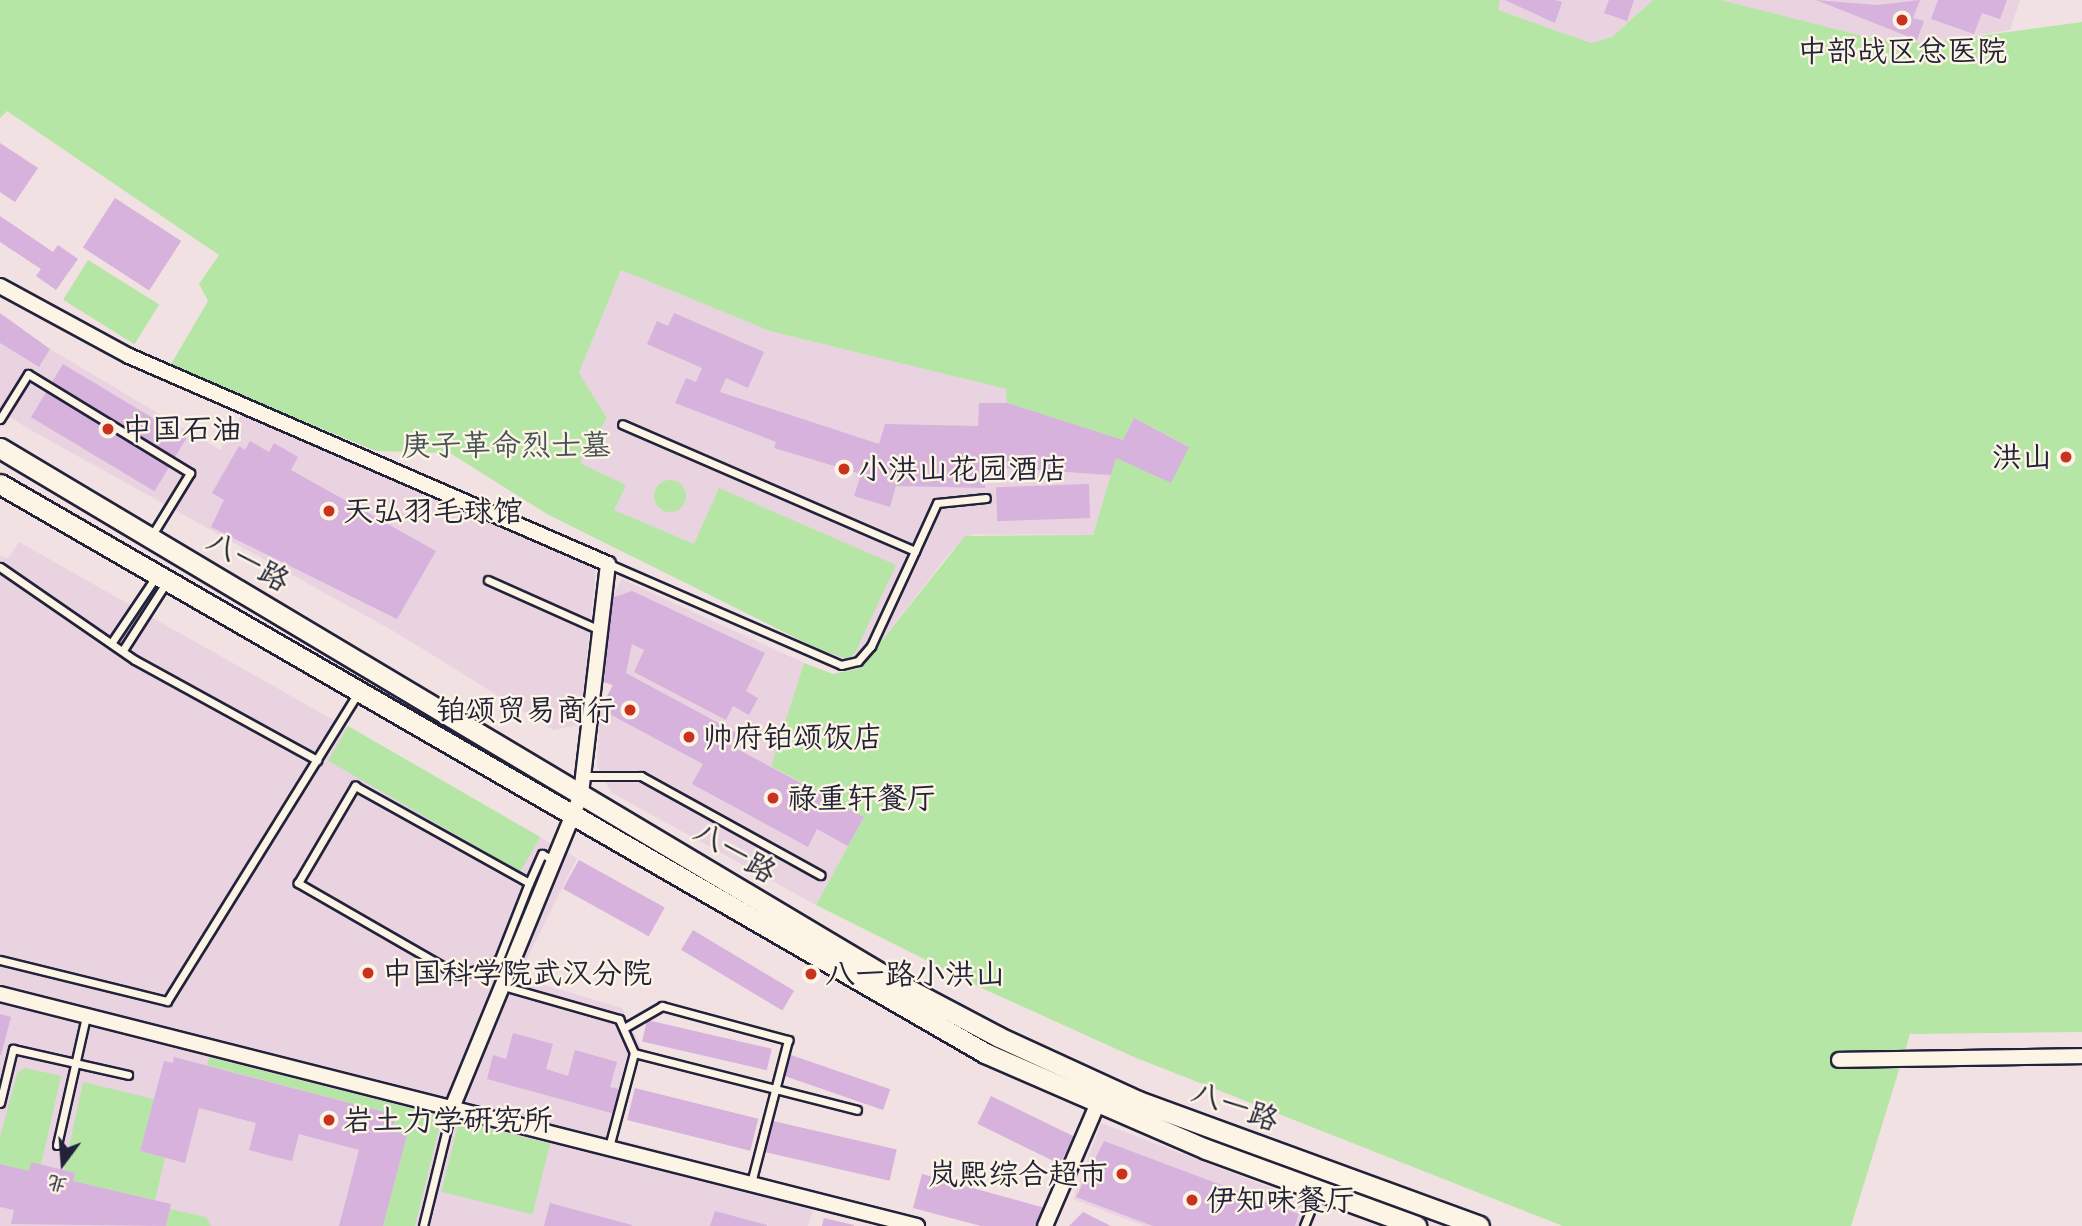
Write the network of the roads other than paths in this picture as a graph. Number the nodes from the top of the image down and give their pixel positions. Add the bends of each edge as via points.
1 (0, 286) edge
2 (0, 419) edge
3 (622, 424) dead end
4 (0, 448) edge
5 (0, 484) edge
6 (986, 498) dead end
7 (149, 539) junction
8 (915, 551) junction
9 (608, 564) junction
10 (0, 566) edge
11 (163, 577) junction
12 (488, 580) dead end
13 (600, 630) junction
14 (113, 642) junction
15 (123, 650) junction
16 (361, 688) junction
17 (317, 760) junction
18 (581, 794) junction
19 (556, 861) junction
20 (820, 875) dead end
21 (528, 883) junction
22 (0, 960) edge
23 (503, 986) junction
24 (0, 994) edge
25 (86, 1016) junction
26 (624, 1028) junction
27 (634, 1054) junction
28 (2082, 1056) edge
29 (1839, 1060) dead end
30 (76, 1063) junction
31 (128, 1075) dead end
32 (775, 1089) junction
33 (0, 1103) edge
34 (1097, 1105) junction
35 (452, 1108) junction
36 (857, 1110) dead end
37 (57, 1145) dead end
38 (609, 1148) junction
39 (751, 1184) junction
40 (1318, 1190) junction
41 (423, 1226) edge
42 (913, 1226) edge
43 (1045, 1226) edge
44 (1304, 1226) edge
45 (1416, 1226) edge
46 (1479, 1226) edge

1 - 9 street via 129,356
2 - 7 lane via 28,374 190,473
3 - 8 lane
4 - 7 main road, 八一路
5 - 11 main road, 八一路
6 - 8 lane via 937,503
7 - 18 main road, 八一路
8 - 9 lane via 871,646 858,661 841,665
9 - 13 street
10 - 14 lane
11 - 14 lane
11 - 15 lane
11 - 16 main road, 八一路
12 - 13 lane
13 - 18 street
14 - 15 lane
15 - 17 lane
16 - 17 lane
16 - 18 main road, 八一路
17 - 22 lane via 167,1001
18 - 19 street
18 - 20 lane via 641,776
18 - 34 main road, 八一路 via 962,1041
18 - 46 main road, 八一路 via 897,983 1045,1059 1173,1115
19 - 21 lane via 542,854
19 - 23 street
21 - 21 lane via 355,786 298,883 458,975 499,958
23 - 26 lane via 614,1016
23 - 35 street
24 - 25 street
25 - 30 lane
25 - 35 street
26 - 27 lane
26 - 32 lane via 662,1006 788,1040
27 - 32 lane
27 - 38 lane
28 - 29 street
30 - 31 lane
30 - 33 lane via 13,1049
30 - 37 lane
32 - 36 lane
32 - 39 lane
34 - 40 main road, 八一路
34 - 43 street
35 - 38 street
35 - 41 lane
38 - 39 street
39 - 42 street
40 - 44 lane
40 - 45 main road, 八一路

